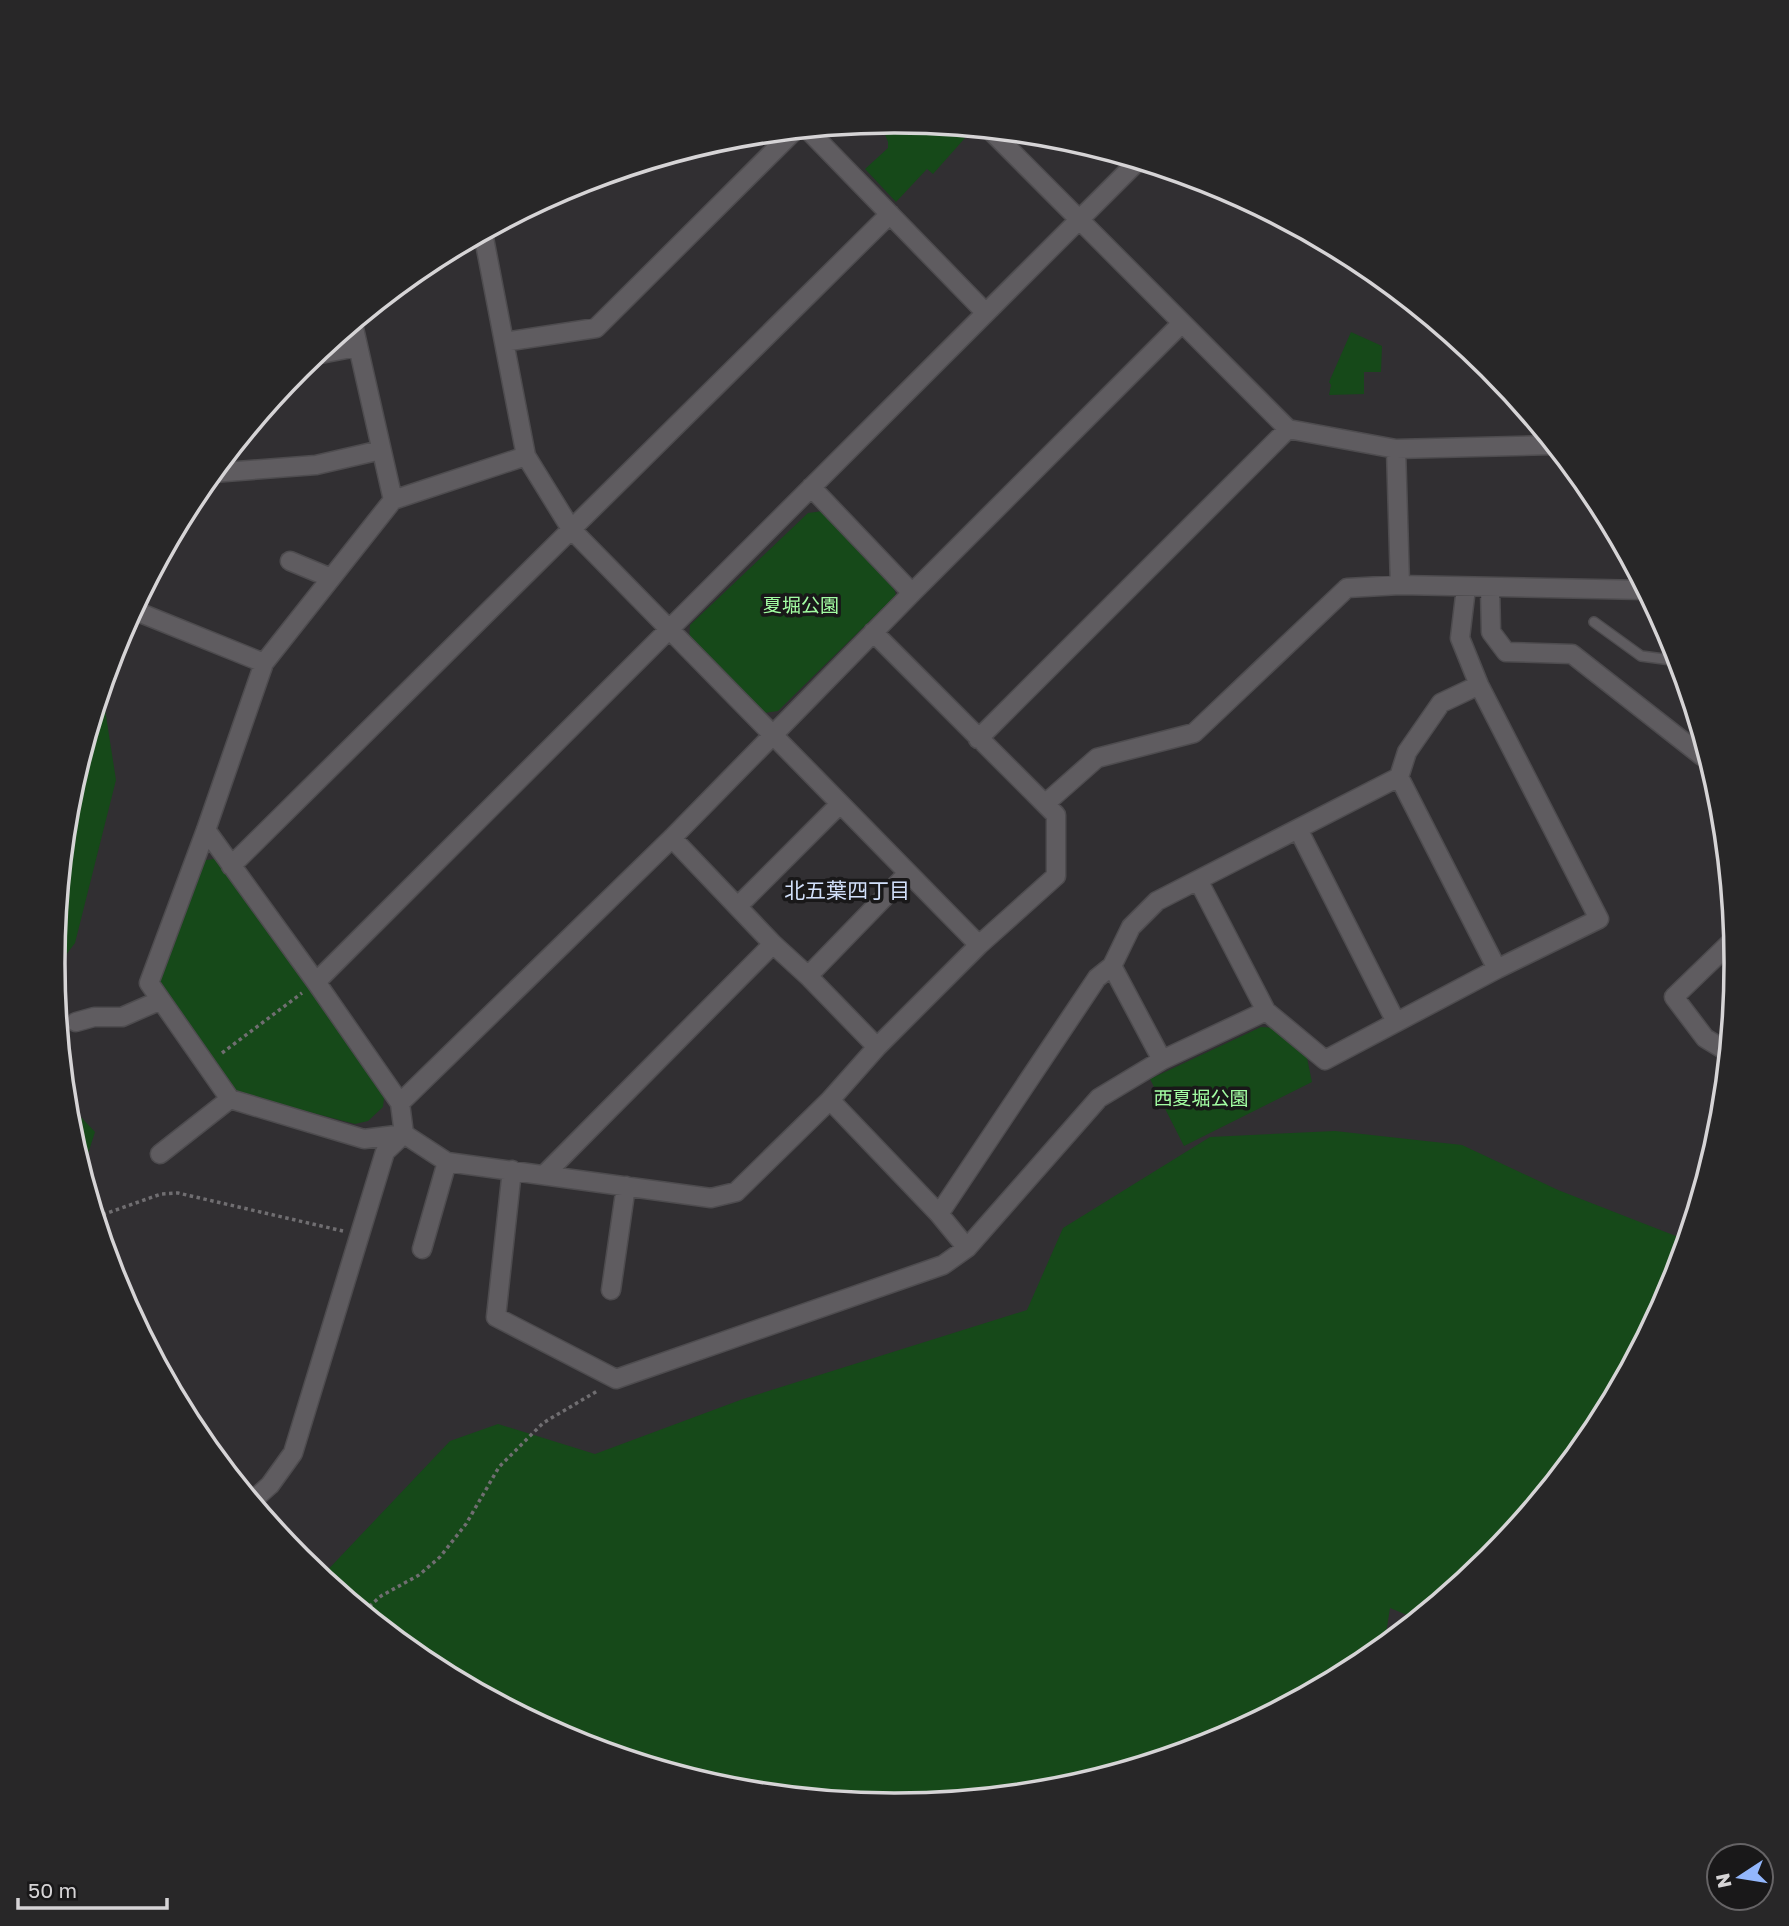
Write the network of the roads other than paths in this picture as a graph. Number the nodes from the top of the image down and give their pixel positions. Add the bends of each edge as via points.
1 (815, 137) edge
2 (785, 140) edge
3 (1000, 140) edge
4 (1131, 168) edge
5 (890, 214) junction
6 (1080, 218) junction
7 (485, 242) edge
8 (985, 312) junction
9 (1182, 323) junction
10 (354, 333) edge
11 (503, 342) junction
12 (357, 347) junction
13 (334, 351) edge
14 (1288, 429) junction
15 (1542, 445) edge
16 (1395, 449) junction
17 (382, 450) junction
18 (526, 456) junction
19 (226, 472) edge
20 (811, 487) junction
21 (393, 500) junction
22 (571, 529) junction
23 (290, 561) dead end
24 (331, 578) junction
25 (1399, 586) junction
26 (1466, 587) junction
27 (1490, 588) junction
28 (1636, 590) edge
29 (912, 593) junction
30 (142, 614) edge
31 (1594, 622) dead end
32 (668, 629) junction
33 (873, 632) junction
34 (1666, 659) edge
35 (264, 663) junction
36 (1479, 685) junction
37 (772, 734) junction
38 (978, 738) junction
39 (1697, 752) edge
40 (1399, 777) junction
41 (1046, 803) junction
42 (840, 804) junction
43 (1298, 829) junction
44 (206, 830) junction
45 (671, 838) junction
46 (231, 866) junction
47 (908, 873) junction
48 (1198, 880) junction
49 (738, 906) junction
50 (773, 944) junction
51 (979, 944) junction
52 (1723, 949) edge
53 (1112, 966) junction
54 (1497, 969) junction
55 (808, 976) junction
56 (316, 982) junction
57 (160, 1000) junction
58 (1266, 1010) junction
59 (76, 1022) dead end
60 (1396, 1022) junction
61 (877, 1047) junction
62 (1719, 1047) edge
63 (1162, 1060) junction
64 (230, 1099) junction
65 (830, 1100) junction
66 (400, 1103) junction
67 (404, 1134) junction
68 (160, 1154) dead end
69 (447, 1162) junction
70 (512, 1170) junction
71 (545, 1174) junction
72 (626, 1186) junction
73 (939, 1214) junction
74 (967, 1248) junction
75 (422, 1249) dead end
76 (611, 1290) dead end
77 (259, 1495) edge

1 - 5 street
2 - 11 street via 596,328
3 - 6 street
4 - 6 street
5 - 8 street
5 - 22 street
6 - 8 street
6 - 9 street
7 - 11 street
8 - 20 street
9 - 14 street
9 - 29 street
10 - 12 street
11 - 18 street
12 - 13 street
12 - 17 street
14 - 16 street
14 - 38 street
15 - 16 street
16 - 25 street
17 - 19 street via 316,465
17 - 21 street
18 - 21 street
18 - 22 street
20 - 29 street
20 - 32 street
21 - 24 street
22 - 32 street
22 - 46 street
23 - 24 street
24 - 35 street
25 - 26 street
25 - 41 street via 1347,588 1194,733 1097,758
26 - 27 street
26 - 36 street via 1460,638
27 - 28 street
27 - 39 street via 1491,632 1506,652 1572,654
29 - 33 street
30 - 35 street
31 - 34 lane via 1641,656
32 - 37 street
32 - 56 street
33 - 37 street
33 - 38 street
35 - 44 street
36 - 40 street via 1441,703 1407,752
36 - 54 street via 1600,919
37 - 42 street
37 - 45 street
38 - 41 street
40 - 43 street
40 - 54 street
41 - 51 street via 1056,815 1056,876
42 - 47 street
42 - 49 street
43 - 48 street
43 - 60 street
44 - 46 street
44 - 57 street via 149,983
45 - 49 street
45 - 66 street
46 - 56 street
47 - 51 street
47 - 55 street
48 - 53 street via 1157,901 1131,927
48 - 58 street
49 - 50 street
50 - 55 street
50 - 71 street
51 - 61 street
52 - 62 street via 1674,996 1705,1038
53 - 63 street
53 - 73 street via 1097,978
54 - 60 street
55 - 61 street
56 - 66 street
57 - 59 street via 122,1017
57 - 64 street
58 - 60 street via 1325,1060
58 - 63 street
61 - 65 street
63 - 74 street via 1098,1098
64 - 67 street via 364,1139
64 - 68 street
65 - 72 street via 736,1192 711,1198
65 - 73 street
66 - 67 street
67 - 69 street
67 - 77 street via 385,1152 293,1453
69 - 70 street
69 - 75 street
70 - 71 street
70 - 74 street via 496,1317 616,1380 943,1265
71 - 72 street
72 - 76 street
73 - 74 street

